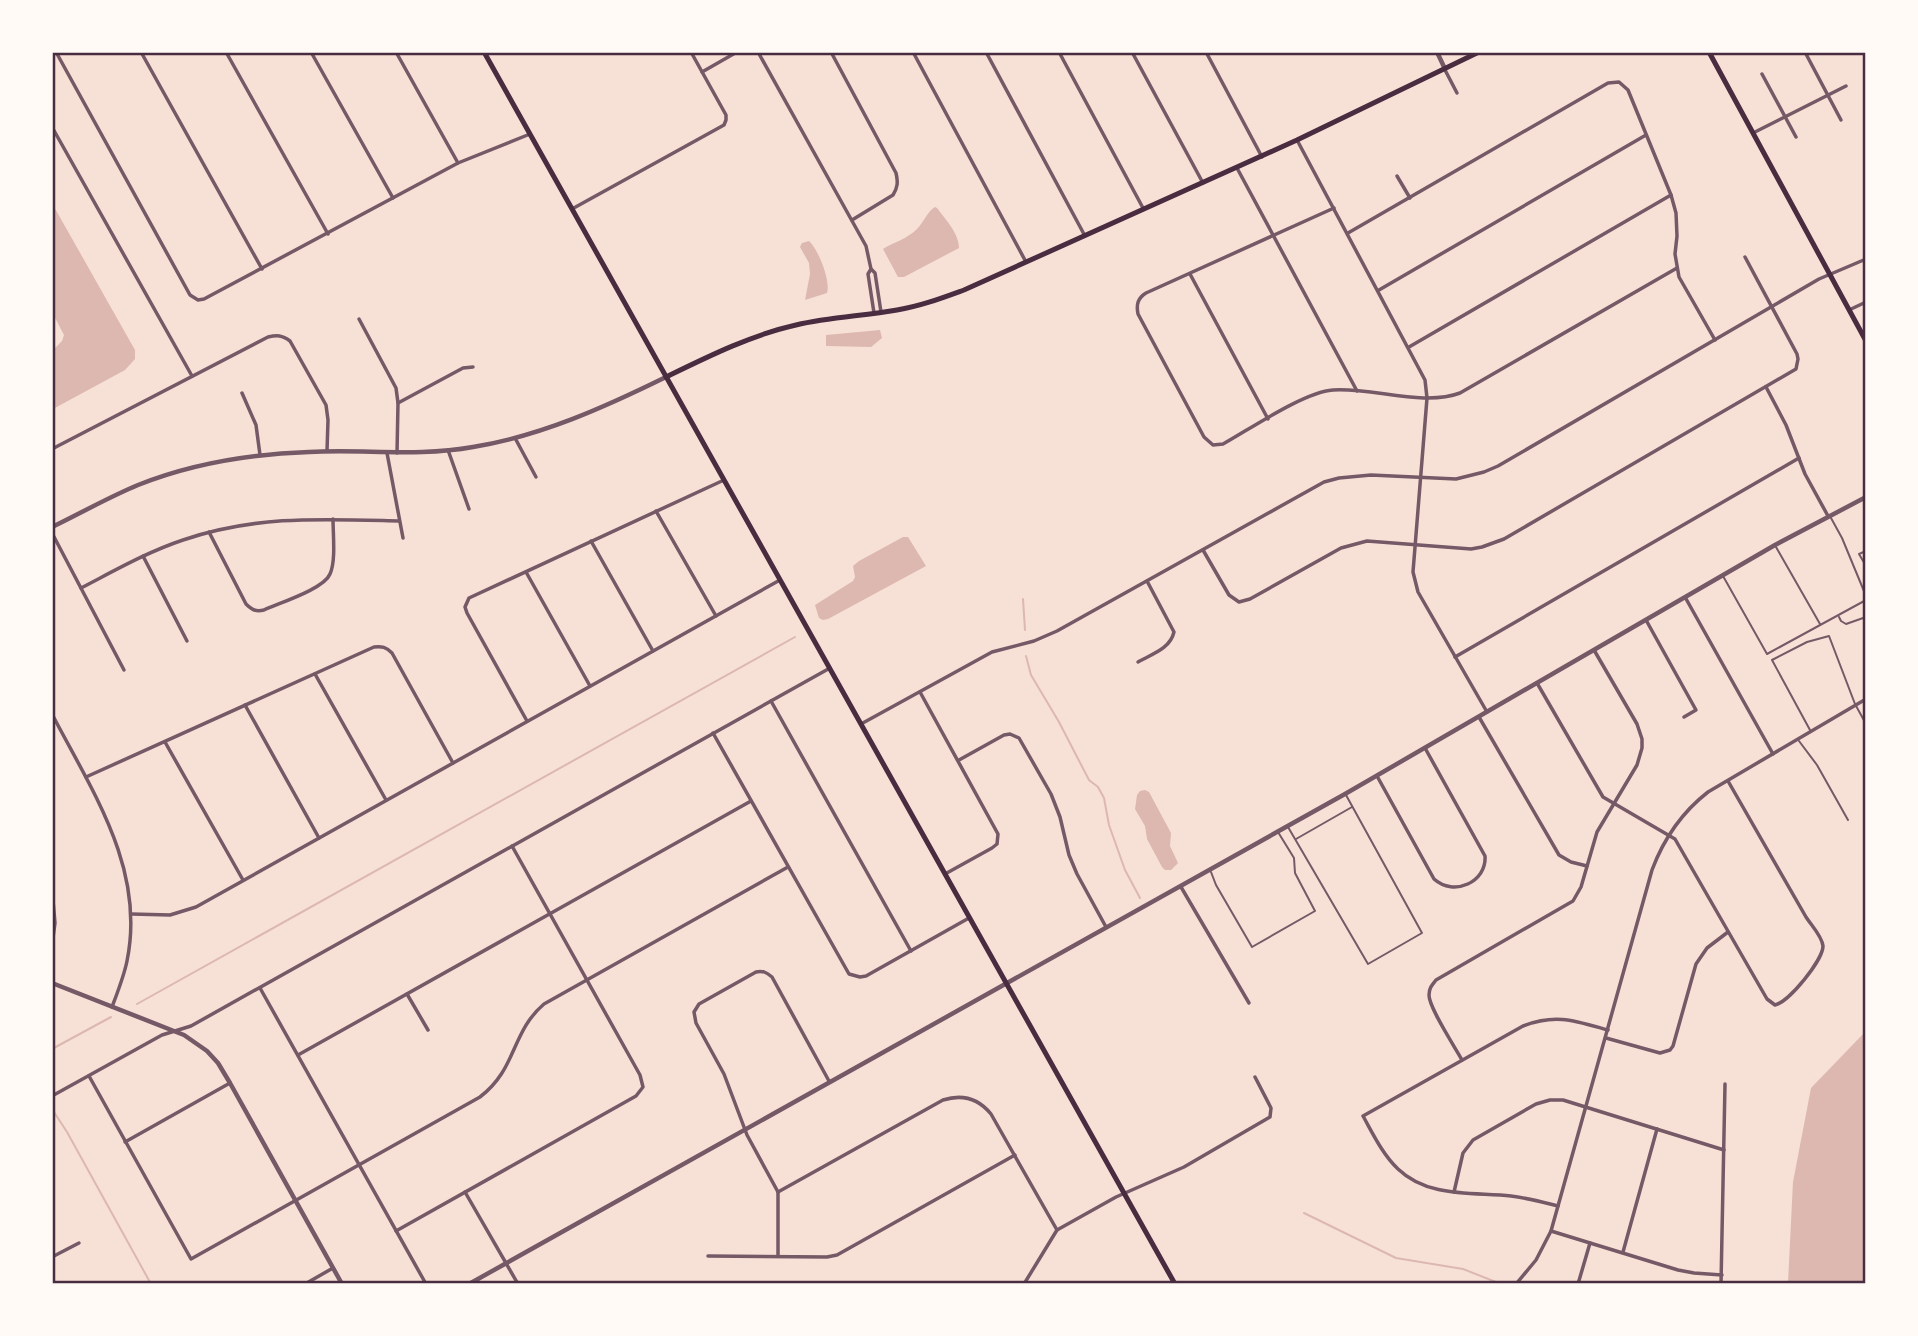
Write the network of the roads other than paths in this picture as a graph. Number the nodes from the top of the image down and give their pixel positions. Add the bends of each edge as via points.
1 (57, 52) edge
2 (141, 52) edge
3 (226, 52) edge
4 (311, 52) edge
5 (396, 52) edge
6 (484, 52) edge
7 (691, 52) edge
8 (737, 52) edge
9 (758, 52) edge
10 (831, 52) edge
11 (913, 52) edge
12 (986, 52) edge
13 (1059, 52) edge
14 (1132, 52) edge
15 (1206, 52) edge
16 (1437, 52) edge
17 (1479, 52) edge
18 (1709, 52) edge
19 (1806, 54) dead end
20 (1446, 70) junction
21 (702, 72) junction
22 (1762, 74) dead end
23 (1846, 86) dead end
24 (1457, 93) dead end
25 (1828, 95) junction
26 (1786, 117) junction
27 (1841, 120) dead end
28 (52, 127) edge
29 (1753, 133) junction
30 (530, 134) junction
31 (1646, 135) junction
32 (1796, 137) dead end
33 (1297, 140) junction
34 (1262, 157) junction
35 (458, 163) junction
36 (1237, 168) junction
37 (1397, 176) dead end
38 (1203, 183) junction
39 (1671, 195) junction
40 (393, 198) junction
41 (1410, 198) junction
42 (1334, 208) junction
43 (572, 209) junction
44 (1144, 210) junction
45 (852, 220) junction
46 (1348, 233) junction
47 (328, 234) junction
48 (1085, 236) junction
49 (1273, 236) junction
50 (1745, 257) dead end
51 (1866, 259) edge
52 (1026, 262) junction
53 (1677, 268) junction
54 (262, 269) junction
55 (871, 269) junction
56 (1190, 274) junction
57 (1829, 274) junction
58 (876, 283) junction
59 (870, 284) junction
60 (1378, 290) junction
61 (1866, 302) edge
62 (1772, 307) junction
63 (1849, 310) junction
64 (878, 313) junction
65 (359, 319) dead end
66 (1716, 340) junction
67 (1866, 341) edge
68 (1409, 347) junction
69 (473, 366) dead end
70 (193, 376) junction
71 (666, 377) junction
72 (1766, 387) junction
73 (1357, 391) junction
74 (242, 393) dead end
75 (1427, 398) junction
76 (398, 403) junction
77 (1268, 419) junction
78 (515, 438) junction
79 (52, 449) edge
80 (448, 450) junction
81 (327, 452) junction
82 (387, 453) junction
83 (397, 453) junction
84 (260, 454) junction
85 (1799, 458) junction
86 (536, 477) dead end
87 (1420, 478) junction
88 (724, 480) junction
89 (1866, 497) edge
90 (469, 509) dead end
91 (656, 511) junction
92 (1828, 516) junction
93 (333, 519) junction
94 (399, 521) junction
95 (52, 527) edge
96 (209, 532) junction
97 (52, 533) edge
98 (403, 538) dead end
99 (591, 541) junction
100 (1415, 545) junction
101 (1775, 545) junction
102 (1203, 549) junction
103 (1866, 551) edge
104 (143, 556) junction
105 (1866, 565) edge
106 (526, 571) junction
107 (1723, 576) junction
108 (780, 580) junction
109 (1147, 580) junction
110 (81, 588) junction
111 (1685, 597) junction
112 (1866, 598) edge
113 (1839, 615) junction
114 (716, 616) junction
115 (1866, 617) edge
116 (1646, 620) junction
117 (1820, 625) junction
118 (187, 641) dead end
119 (1594, 650) junction
120 (653, 651) junction
121 (1455, 657) junction
122 (1138, 662) dead end
123 (830, 668) junction
124 (124, 670) dead end
125 (315, 674) junction
126 (1536, 683) junction
127 (590, 686) junction
128 (920, 691) junction
129 (1866, 699) edge
130 (771, 701) junction
131 (1855, 704) junction
132 (245, 705) junction
133 (1487, 712) junction
134 (52, 714) edge
135 (1479, 717) junction
136 (1684, 717) dead end
137 (1864, 718) edge
138 (527, 721) junction
139 (861, 724) junction
140 (1866, 724) edge
141 (1811, 731) junction
142 (713, 733) junction
143 (1797, 739) junction
144 (165, 741) junction
145 (1425, 748) junction
146 (1773, 754) junction
147 (959, 760) junction
148 (453, 763) junction
149 (1377, 776) junction
150 (86, 777) junction
151 (1728, 781) junction
152 (1345, 794) junction
153 (386, 800) junction
154 (751, 801) junction
155 (1613, 803) junction
156 (1353, 807) junction
157 (1848, 820) dead end
158 (1287, 826) junction
159 (1278, 831) junction
160 (1668, 835) junction
161 (319, 838) junction
162 (1295, 839) junction
163 (512, 846) junction
164 (1587, 866) junction
165 (788, 867) junction
166 (1208, 870) junction
167 (945, 874) junction
168 (243, 880) junction
169 (1180, 886) junction
170 (52, 889) edge
171 (131, 914) junction
172 (550, 914) junction
173 (969, 918) junction
174 (1106, 927) junction
175 (1728, 932) junction
176 (52, 945) edge
177 (911, 951) junction
178 (587, 979) junction
179 (1005, 982) junction
180 (52, 983) edge
181 (260, 988) junction
182 (407, 994) junction
183 (1249, 1003) dead end
184 (112, 1007) junction
185 (428, 1030) dead end
186 (1608, 1030) junction
187 (175, 1031) junction
188 (1605, 1038) junction
189 (298, 1055) junction
190 (1462, 1060) junction
191 (89, 1076) junction
192 (1255, 1077) dead end
193 (829, 1081) junction
194 (230, 1083) junction
195 (1725, 1084) dead end
196 (52, 1096) edge
197 (1587, 1108) junction
198 (744, 1129) junction
199 (1657, 1129) junction
200 (125, 1142) junction
201 (1724, 1150) junction
202 (1015, 1155) junction
203 (359, 1165) junction
204 (465, 1192) junction
205 (778, 1192) junction
206 (1454, 1192) junction
207 (1125, 1194) junction
208 (295, 1200) junction
209 (1558, 1206) junction
210 (1057, 1230) junction
211 (396, 1231) junction
212 (1551, 1231) junction
213 (79, 1243) dead end
214 (1590, 1243) junction
215 (1623, 1253) junction
216 (708, 1255) dead end
217 (778, 1256) junction
218 (52, 1257) edge
219 (505, 1263) junction
220 (333, 1268) junction
221 (1721, 1275) junction
222 (1518, 1282) edge
223 (305, 1283) edge
224 (342, 1283) edge
225 (426, 1283) edge
226 (469, 1283) edge
227 (518, 1283) edge
228 (1024, 1283) edge
229 (1175, 1283) edge
230 (1578, 1283) edge
231 (1721, 1283) edge

1 - 54 street via 190,295 204,299
2 - 54 street
3 - 47 street
4 - 40 street
5 - 35 street
6 - 30 main road
7 - 21 street
8 - 21 street
9 - 45 street
10 - 45 street via 898,182 894,195
11 - 52 street
12 - 48 street
13 - 44 street
14 - 38 street
15 - 34 street
16 - 20 street
17 - 20 main road
18 - 29 main road
19 - 25 street
20 - 24 street
20 - 33 main road
21 - 43 street via 726,115 724,125
22 - 26 street
23 - 25 street
25 - 26 street
25 - 27 street
26 - 29 street
26 - 32 street
28 - 70 street
29 - 57 main road
30 - 35 street
30 - 43 main road
31 - 39 street
31 - 41 street via 1628,90 1619,82 1608,83
31 - 60 street
33 - 34 main road
33 - 42 street
34 - 36 main road
35 - 40 street
36 - 38 main road
36 - 49 street
37 - 41 street
38 - 44 main road
39 - 53 street via 1676,213
39 - 68 street
40 - 47 street
41 - 46 street
42 - 46 street
42 - 49 street
43 - 71 main road
44 - 48 main road
45 - 55 street via 866,246
46 - 60 street
47 - 54 street
48 - 52 main road
49 - 56 street
49 - 73 street
50 - 62 street
51 - 57 street
52 - 64 main road via 944,298
53 - 66 street
53 - 75 street via 1460,393
55 - 58 street
55 - 59 street
56 - 77 street
56 - 77 street via 1146,293 1137,307 1204,437 1213,445 1223,444
57 - 62 street
57 - 63 main road
58 - 59 street
58 - 64 street
59 - 64 street
60 - 68 street
61 - 63 street
62 - 66 street
62 - 72 street via 1798,359 1796,369
63 - 67 main road
64 - 71 main road via 771,332
65 - 76 street via 394,383
66 - 87 street via 1498,466 1455,479
68 - 75 street via 1426,380
69 - 76 street
70 - 79 street
70 - 81 street via 268,337 286,338 326,405
71 - 78 street via 562,423
71 - 88 main road
72 - 85 street
72 - 100 street via 1504,539 1471,549
73 - 75 street
73 - 77 street via 1317,393
74 - 84 street via 256,425
75 - 87 street
76 - 83 street
78 - 80 street
78 - 86 street
80 - 83 street
80 - 90 street
81 - 82 street
81 - 84 street
82 - 83 street
82 - 94 street
84 - 95 street via 162,477
85 - 92 street
85 - 121 street
87 - 100 street
87 - 102 street via 1354,475 1324,482
88 - 91 street
88 - 108 main road
89 - 92 street
91 - 99 street
91 - 114 street
92 - 101 street
92 - 112 lane
93 - 94 street
93 - 96 street via 259,522
93 - 96 street via 329,577 264,610 253,611 246,604
94 - 98 street
96 - 104 street
97 - 110 street
99 - 106 street
99 - 120 street
100 - 102 street via 1367,541 1348,545 1239,602 1229,595
100 - 121 street via 1415,586
101 - 107 street
101 - 117 lane
102 - 109 street
103 - 105 lane via 1860,554
104 - 110 street
104 - 118 street
106 - 127 street
106 - 138 street via 466,602 467,613
107 - 111 street
107 - 117 lane via 1767,654
108 - 114 street
108 - 123 main road
109 - 122 street via 1174,632 1166,647
109 - 128 street via 1057,631 992,652
110 - 124 street
111 - 116 street
111 - 146 street
112 - 113 lane
113 - 115 lane via 1846,624
113 - 117 lane
114 - 120 street
116 - 119 street
116 - 136 street via 1696,710
119 - 126 street
119 - 155 street via 1642,739 1637,765
120 - 127 street
121 - 133 street
123 - 130 street
123 - 139 main road
125 - 132 street
125 - 148 street via 374,647 384,647 392,653
125 - 153 street
126 - 133 street
126 - 155 street via 1599,793
127 - 138 street
128 - 139 street
128 - 147 street
129 - 131 street
130 - 142 street
130 - 177 street
131 - 137 lane
131 - 141 street
131 - 141 lane via 1829,636 1772,660
132 - 144 street
132 - 161 street
133 - 135 street
134 - 150 street
135 - 145 street
135 - 164 street via 1559,855
137 - 140 lane
138 - 148 street
139 - 167 main road
141 - 143 street
142 - 154 street
142 - 163 street
143 - 146 street
143 - 157 lane
144 - 150 street
144 - 168 street
145 - 149 street
145 - 149 street via 1483,850 1483,870 1472,880 1454,888 1434,878
146 - 151 street
147 - 167 street via 997,829 998,839 992,848
147 - 174 street via 1004,735 1020,738 1057,806 1069,855
148 - 153 street
149 - 152 street
150 - 171 street via 123,861
151 - 160 street via 1697,801
151 - 175 street via 1823,947 1795,991 1775,1005
152 - 156 lane
152 - 158 street
153 - 161 street
154 - 165 street
154 - 172 street
155 - 160 street
155 - 164 street via 1597,832
156 - 162 lane
156 - 162 lane via 1422,933 1412,940 1368,964
158 - 159 street
158 - 162 lane
159 - 166 street
159 - 166 lane via 1315,911 1252,947
160 - 175 street via 1675,839
160 - 186 street via 1652,870
161 - 168 street
163 - 172 street
163 - 181 street
164 - 190 street via 1578,895 1568,905 1432,985 1430,1003
165 - 177 street via 845,968 854,976 866,976
165 - 178 street
166 - 169 street
167 - 173 main road
168 - 171 street via 179,914
169 - 174 street
169 - 183 street
170 - 176 street
171 - 184 street via 128,959
172 - 178 street
172 - 182 street
173 - 177 street
173 - 179 main road
174 - 179 street
175 - 188 street via 1707,948 1696,964 1670,1050 1660,1054
178 - 203 street via 530,1017 505,1070 488,1091
178 - 204 street via 643,1087 636,1096
179 - 193 street
179 - 207 main road
180 - 184 street
181 - 187 street
181 - 189 street
182 - 185 street
182 - 189 street
184 - 187 street
186 - 188 street
186 - 190 street via 1545,1019
187 - 191 street
187 - 194 street via 207,1051
188 - 197 street
189 - 203 street
190 - 206 street via 1363,1116 1398,1170 1419,1184
191 - 196 street
191 - 200 street
192 - 207 street via 1270,1108 1269,1117 1184,1167
193 - 198 street
193 - 198 street via 772,977 764,972 756,972 699,1004 694,1012 696,1023 724,1074
194 - 200 street
194 - 208 street
195 - 201 street
197 - 199 street
197 - 206 street via 1563,1100 1543,1101 1479,1136 1463,1153
197 - 209 street
198 - 205 street
198 - 219 street
199 - 201 street
199 - 215 street
200 - 208 street via 191,1259
201 - 221 street
202 - 205 street via 986,1107 969,1098 953,1097
202 - 210 street
202 - 217 street via 837,1255
203 - 208 street
203 - 211 street
204 - 211 street
204 - 219 street
205 - 217 street
206 - 209 street via 1511,1196
207 - 210 street
207 - 229 main road
208 - 220 street
209 - 212 street
210 - 228 street
211 - 225 street
212 - 214 street
212 - 222 street
213 - 218 street
214 - 215 street
214 - 230 street
215 - 221 street via 1678,1270
216 - 217 street
219 - 226 street
219 - 227 street
220 - 223 street
220 - 224 street
221 - 231 street

